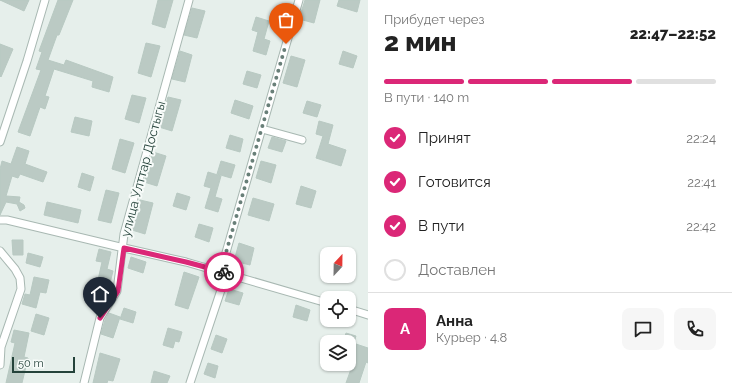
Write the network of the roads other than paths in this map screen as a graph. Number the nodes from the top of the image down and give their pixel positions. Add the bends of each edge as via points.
1 (44, 0) edge
2 (189, 0) edge
3 (299, 0) edge
4 (262, 129) junction
5 (302, 140) dead end
6 (0, 142) edge
7 (0, 220) edge
8 (124, 248) junction
9 (0, 251) edge
10 (224, 273) junction
11 (320, 301) edge
12 (356, 311) edge
13 (368, 315) edge
14 (0, 347) edge
15 (0, 365) edge
16 (84, 383) edge
17 (190, 383) edge

1 - 6 street
2 - 8 street, улица Улттар Достыгы via 124,234
3 - 4 street
4 - 5 street
4 - 10 street via 225,256
7 - 8 street
8 - 10 street
8 - 16 street, улица Улттар Достыгы via 118,291 100,318
9 - 14 street via 15,268 20,278 21,289
10 - 11 street
10 - 17 street via 222,287
12 - 13 street
14 - 15 street

